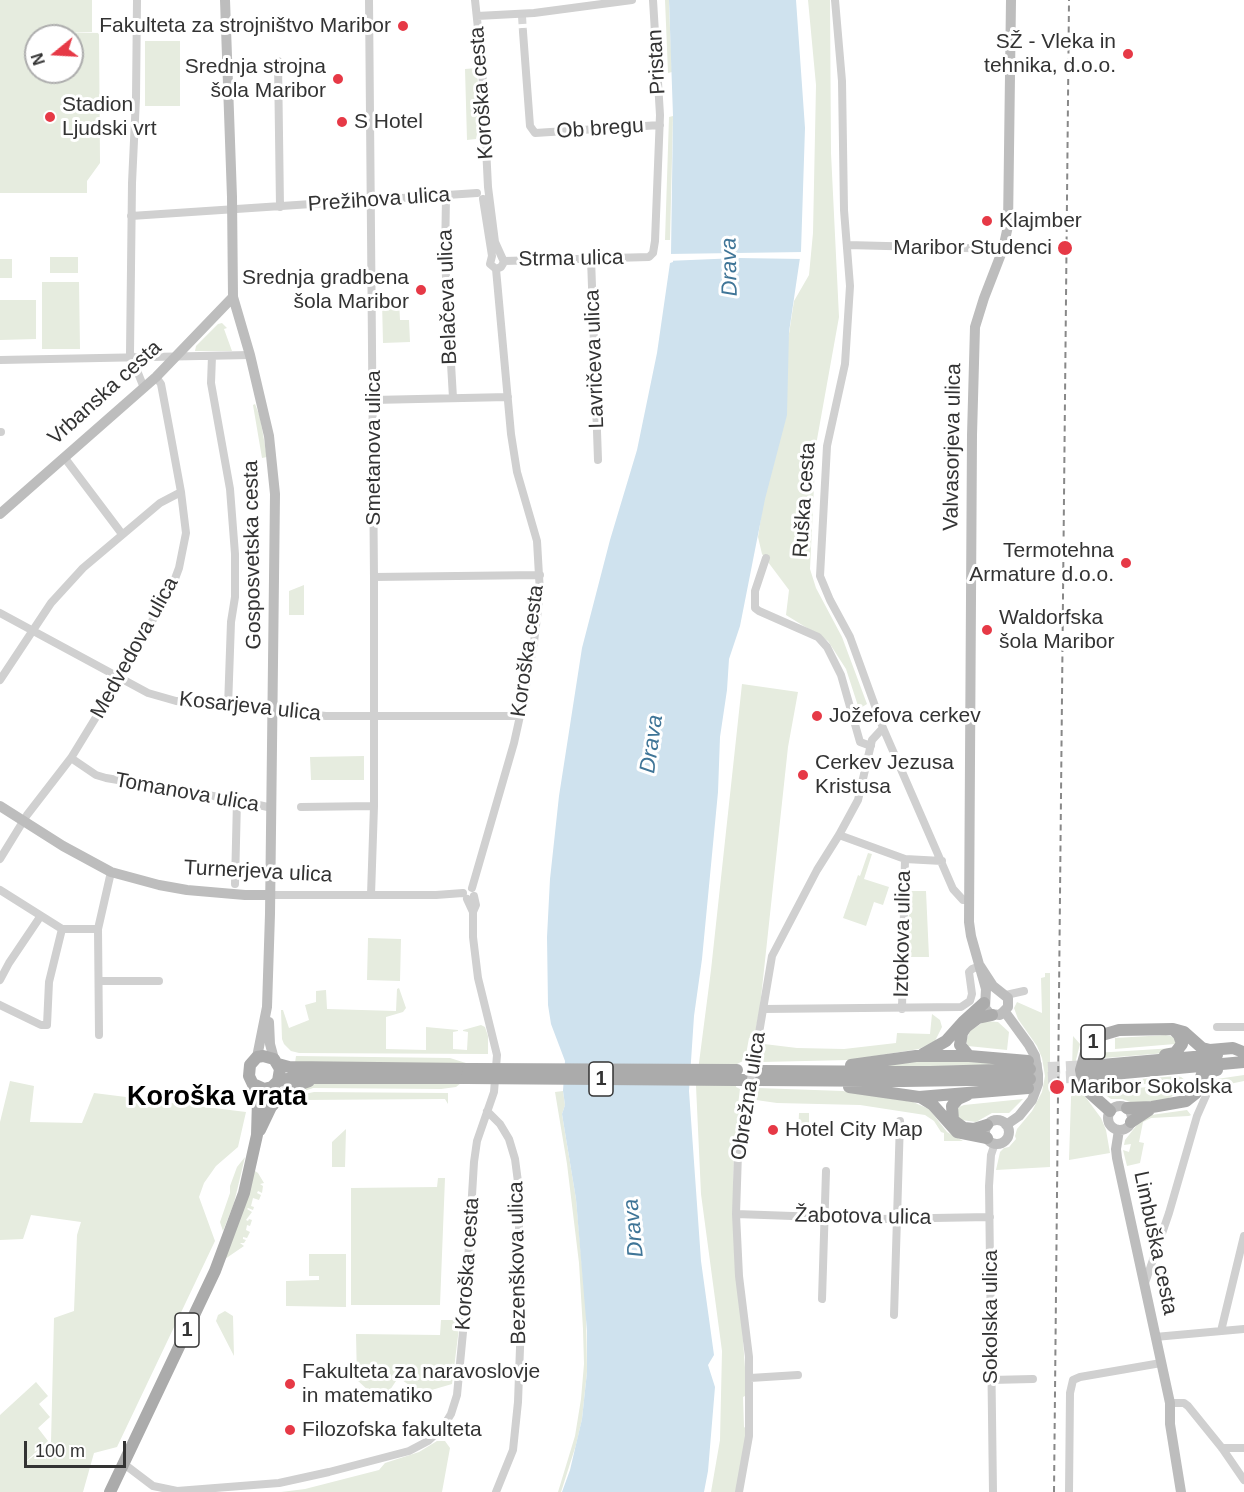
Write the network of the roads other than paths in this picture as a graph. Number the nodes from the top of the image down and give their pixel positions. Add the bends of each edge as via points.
1 (136, 0) edge
2 (225, 0) edge
3 (369, 0) edge
4 (475, 0) edge
5 (632, 0) edge
6 (653, 0) edge
7 (835, 0) edge
8 (1011, 0) edge
9 (588, 4) edge
10 (477, 16) junction
11 (523, 32) tunnel mouth
12 (278, 61) dead end
13 (660, 125) junction
14 (486, 195) junction
15 (446, 196) junction
16 (372, 201) junction
17 (280, 207) junction
18 (232, 210) junction
19 (131, 216) junction
20 (847, 245) junction
21 (1003, 249) junction
22 (639, 257) joint
23 (499, 258) junction
24 (591, 258) junction
25 (496, 269) junction
26 (233, 297) junction
27 (250, 355) junction
28 (212, 356) junction
29 (175, 357) junction
30 (131, 358) junction
31 (0, 360) edge
32 (156, 377) junction
33 (144, 388) junction
34 (508, 397) junction
35 (453, 399) junction
36 (373, 400) junction
37 (64, 457) junction
38 (598, 460) dead end
39 (182, 492) junction
40 (0, 514) edge
41 (122, 534) junction
42 (766, 558) dead end
43 (540, 575) junction
44 (374, 577) junction
45 (0, 613) edge
46 (32, 630) junction
47 (120, 678) junction
48 (0, 680) edge
49 (228, 707) junction
50 (272, 711) junction
51 (374, 716) junction
52 (520, 716) junction
53 (883, 728) junction
54 (871, 746) junction
55 (71, 758) junction
56 (237, 800) junction
57 (0, 806) edge
58 (374, 806) junction
59 (301, 807) dead end
60 (272, 808) junction
61 (23, 821) junction
62 (839, 835) junction
63 (904, 859) junction
64 (0, 860) edge
65 (942, 861) junction
66 (111, 872) junction
67 (235, 884) dead end
68 (0, 890) edge
69 (469, 894) junction
70 (270, 895) junction
71 (371, 895) junction
72 (969, 900) junction
73 (40, 916) junction
74 (62, 929) junction
75 (98, 929) junction
76 (980, 966) junction
77 (0, 980) edge
78 (99, 981) junction
79 (159, 981) dead end
80 (1024, 991) dead end
81 (1002, 993) junction
82 (985, 999) junction
83 (0, 1005) edge
84 (267, 1006) junction
85 (902, 1009) junction
86 (764, 1010) junction
87 (999, 1014) junction
88 (1217, 1027) dead end
89 (1244, 1027) edge
90 (1173, 1029) junction
91 (99, 1035) dead end
92 (916, 1056) junction
93 (969, 1056) junction
94 (1244, 1057) edge
95 (257, 1058) junction
96 (276, 1061) junction
97 (1144, 1067) junction
98 (1090, 1071) tunnel mouth
99 (467, 1073) junction
100 (1029, 1074) junction
101 (741, 1075) dead end
102 (760, 1075) dead end
103 (815, 1076) junction
104 (325, 1078) junction
105 (253, 1084) junction
106 (273, 1085) junction
107 (1208, 1091) dead end
108 (971, 1094) junction
109 (1192, 1096) junction
110 (919, 1097) junction
111 (1152, 1107) junction
112 (1127, 1108) junction
113 (487, 1111) junction
114 (1110, 1111) junction
115 (900, 1121) dead end
116 (1131, 1122) junction
117 (987, 1125) junction
118 (1006, 1125) junction
119 (1119, 1130) junction
120 (257, 1135) junction
121 (991, 1141) junction
122 (826, 1171) dead end
123 (736, 1214) junction
124 (990, 1217) junction
125 (825, 1218) junction
126 (898, 1218) junction
127 (1244, 1236) edge
128 (1143, 1287) junction
129 (822, 1299) dead end
130 (894, 1315) dead end
131 (1244, 1329) edge
132 (1221, 1331) junction
133 (1155, 1337) junction
134 (1161, 1363) junction
135 (798, 1375) dead end
136 (750, 1378) junction
137 (1033, 1379) dead end
138 (993, 1380) junction
139 (1170, 1403) junction
140 (1222, 1448) junction
141 (1244, 1448) edge
142 (124, 1464) junction
143 (1244, 1480) edge
144 (177, 1491) edge
145 (110, 1492) edge
146 (496, 1492) edge
147 (739, 1492) edge
148 (993, 1492) edge
149 (1069, 1492) edge
150 (1181, 1492) edge

1 - 19 street
2 - 18 street, Gosposvetska cesta
3 - 16 street, Smetanova ulica
4 - 10 street, Koroška cesta
5 - 9 street
6 - 13 street, Pristan
7 - 20 street, Ruška cesta via 842,81
8 - 21 street, Valvasorjeva ulica via 1009,209
9 - 10 street via 521,15
10 - 14 street, Koroška cesta
11 - 13 street, Ob bregu via 530,126 535,133
12 - 17 street, Prežihova ulica
13 - 22 street, Ob bregu via 654,250 649,257
14 - 15 street, Prežihova ulica
14 - 23 street, Koroška cesta
15 - 16 street, Prežihova ulica
15 - 35 street, Belačeva ulica via 445,260
16 - 17 street, Prežihova ulica
16 - 36 street, Smetanova ulica
17 - 18 street, Prežihova ulica
18 - 19 street, Prežihova ulica
18 - 26 street, Gosposvetska cesta
19 - 30 street
20 - 21 street
20 - 53 street, Ruška cesta via 849,325 845,364 827,446 819,566 824,589 850,637
21 - 72 street, Valvasorjeva ulica via 984,298 974,341
22 - 24 street, Strma ulica
23 - 24 street, Strma ulica
23 - 25 street via 501,267
23 - 25 street, Koroška cesta via 490,264
24 - 38 street, Lavričeva ulica
25 - 34 street, Koroška cesta
26 - 27 street, Gosposvetska cesta
26 - 29 street, Vrbanska cesta
27 - 28 street
27 - 50 street, Gosposvetska cesta via 269,436 275,494
28 - 29 street
28 - 49 street via 211,383 230,489 235,554
29 - 30 street
29 - 32 street, Vrbanska cesta
30 - 31 street
30 - 33 street
32 - 33 street, Vrbanska cesta
32 - 39 street, Medvedova ulica via 163,394
33 - 37 street, Vrbanska cesta
34 - 35 street
34 - 43 street, Koroška cesta via 514,454 535,535
35 - 36 street
36 - 44 street, Smetanova ulica
37 - 40 street, Vrbanska cesta
37 - 41 street
39 - 41 street via 160,502
39 - 47 street, Medvedova ulica via 186,533 179,568
41 - 46 street via 83,568
42 - 54 street via 755,591 755,608 818,637 827,647 841,675 860,742
43 - 44 street
43 - 52 street, Koroška cesta via 536,633
44 - 51 street, Smetanova ulica
45 - 46 street, Kosarjeva ulica
46 - 47 street, Kosarjeva ulica
46 - 48 street
47 - 49 street, Kosarjeva ulica via 148,693 176,701
47 - 55 street, Medvedova ulica
49 - 50 street, Kosarjeva ulica
50 - 51 street, Kosarjeva ulica
50 - 60 street, Gosposvetska cesta
51 - 52 street, Kosarjeva ulica
51 - 58 street, Smetanova ulica
52 - 69 street, Koroška cesta
53 - 54 street, Obrežna ulica
53 - 65 street, Ruška cesta
54 - 62 street, Obrežna ulica via 858,800
55 - 56 street, Tomanova ulica via 106,778
55 - 61 street, Medvedova ulica
56 - 60 street, Tomanova ulica
56 - 67 street
57 - 61 street, Turnerjeva ulica
58 - 59 street
58 - 71 street, Smetanova ulica
60 - 70 street, Gosposvetska cesta
61 - 64 street, Medvedova ulica
61 - 66 street, Turnerjeva ulica
62 - 63 street
62 - 86 street, Obrežna ulica via 772,956
63 - 65 street
63 - 85 street, Iztokova ulica
65 - 72 street, Ruška cesta via 958,895
66 - 70 street, Turnerjeva ulica via 187,890
66 - 75 street
68 - 73 street
69 - 71 street, Turnerjeva ulica
69 - 113 street, Koroška cesta via 478,978 497,1055 494,1092
70 - 71 street, Turnerjeva ulica
70 - 84 street, Gosposvetska cesta
72 - 76 street via 971,936
73 - 74 street
73 - 77 street
74 - 75 street
74 - 83 street via 49,982 47,1024
75 - 78 street
76 - 81 street
76 - 82 street
76 - 85 street via 969,972 972,994 966,1005
78 - 79 street
78 - 91 street
80 - 81 street
81 - 82 street via 993,991
81 - 87 street via 1008,1004
82 - 87 street via 986,1010
82 - 92 main road via 946,1041
84 - 95 street
84 - 96 street
85 - 86 street
86 - 123 street, Obrežna ulica, bridge via 738,1153
87 - 93 main road via 978,1018 966,1027 960,1045
87 - 118 street via 1029,1045 1038,1074 1032,1100
88 - 89 street
90 - 94 main road via 1184,1032 1202,1048 1233,1048
90 - 97 main road, 1 via 1182,1039 1179,1050 1153,1056
90 - 114 main road, 1 via 1110,1032 1098,1037 1087,1049 1081,1070 1083,1080 1095,1100
92 - 93 main road
92 - 103 main road via 834,1066
93 - 100 main road
94 - 97 main road, 1
94 - 109 main road via 1230,1069 1202,1074
95 - 96 main road, 1 via 269,1056
95 - 105 main road, 1 via 249,1068
96 - 99 main road, 1 via 289,1067
96 - 106 main road via 280,1076
97 - 98 main road, 1
97 - 109 main road, 1 via 1162,1076 1185,1075 1191,1082
99 - 101 main road, 1, bridge
99 - 104 main road, 1
100 - 103 main road
100 - 108 main road
102 - 103 main road
103 - 110 main road via 831,1085
104 - 106 main road, 1 via 293,1078
104 - 120 main road, 1 via 295,1086 283,1094
105 - 106 main road via 260,1088
105 - 120 main road, 1 via 258,1100
106 - 120 main road, 1
107 - 128 street
108 - 110 main road
108 - 117 main road via 952,1106 953,1120 964,1128
109 - 111 main road via 1182,1103
110 - 121 main road via 933,1105 957,1132
111 - 112 main road
111 - 116 main road
112 - 114 street
112 - 116 street
113 - 144 street, Koroška cesta via 474,1162 457,1395 443,1427 428,1442 409,1451 329,1472 279,1482
113 - 146 street, Bezenškova ulica via 509,1139 518,1182 518,1402 513,1450
114 - 119 street, Limbuška cesta via 1110,1125
115 - 126 street
116 - 119 street
117 - 118 street via 996,1120
117 - 121 street via 985,1131
118 - 121 street via 1006,1138 1002,1142
119 - 128 street, Limbuška cesta via 1117,1158
120 - 142 main road, 1 via 244,1193 223,1252
121 - 124 street, Sokolska ulica
122 - 125 street
123 - 125 street, Žabotova ulica
123 - 136 street, Obrežna ulica
124 - 126 street, Žabotova ulica
124 - 138 street, Sokolska ulica
125 - 126 street, Žabotova ulica
125 - 129 street
126 - 130 street
127 - 132 street
128 - 133 street, Limbuška cesta
131 - 132 street
132 - 133 street
133 - 134 street, Limbuška cesta
134 - 139 street, Limbuška cesta
134 - 149 street via 1073,1380
135 - 136 street
136 - 147 street, Obrežna ulica via 748,1450
137 - 138 street, Sokolska ulica
138 - 148 street, Sokolska ulica
139 - 140 street via 1188,1406
139 - 150 street, Limbuška cesta
140 - 141 street
140 - 143 street
142 - 144 street, Koroška cesta via 153,1486
142 - 145 main road, 1

